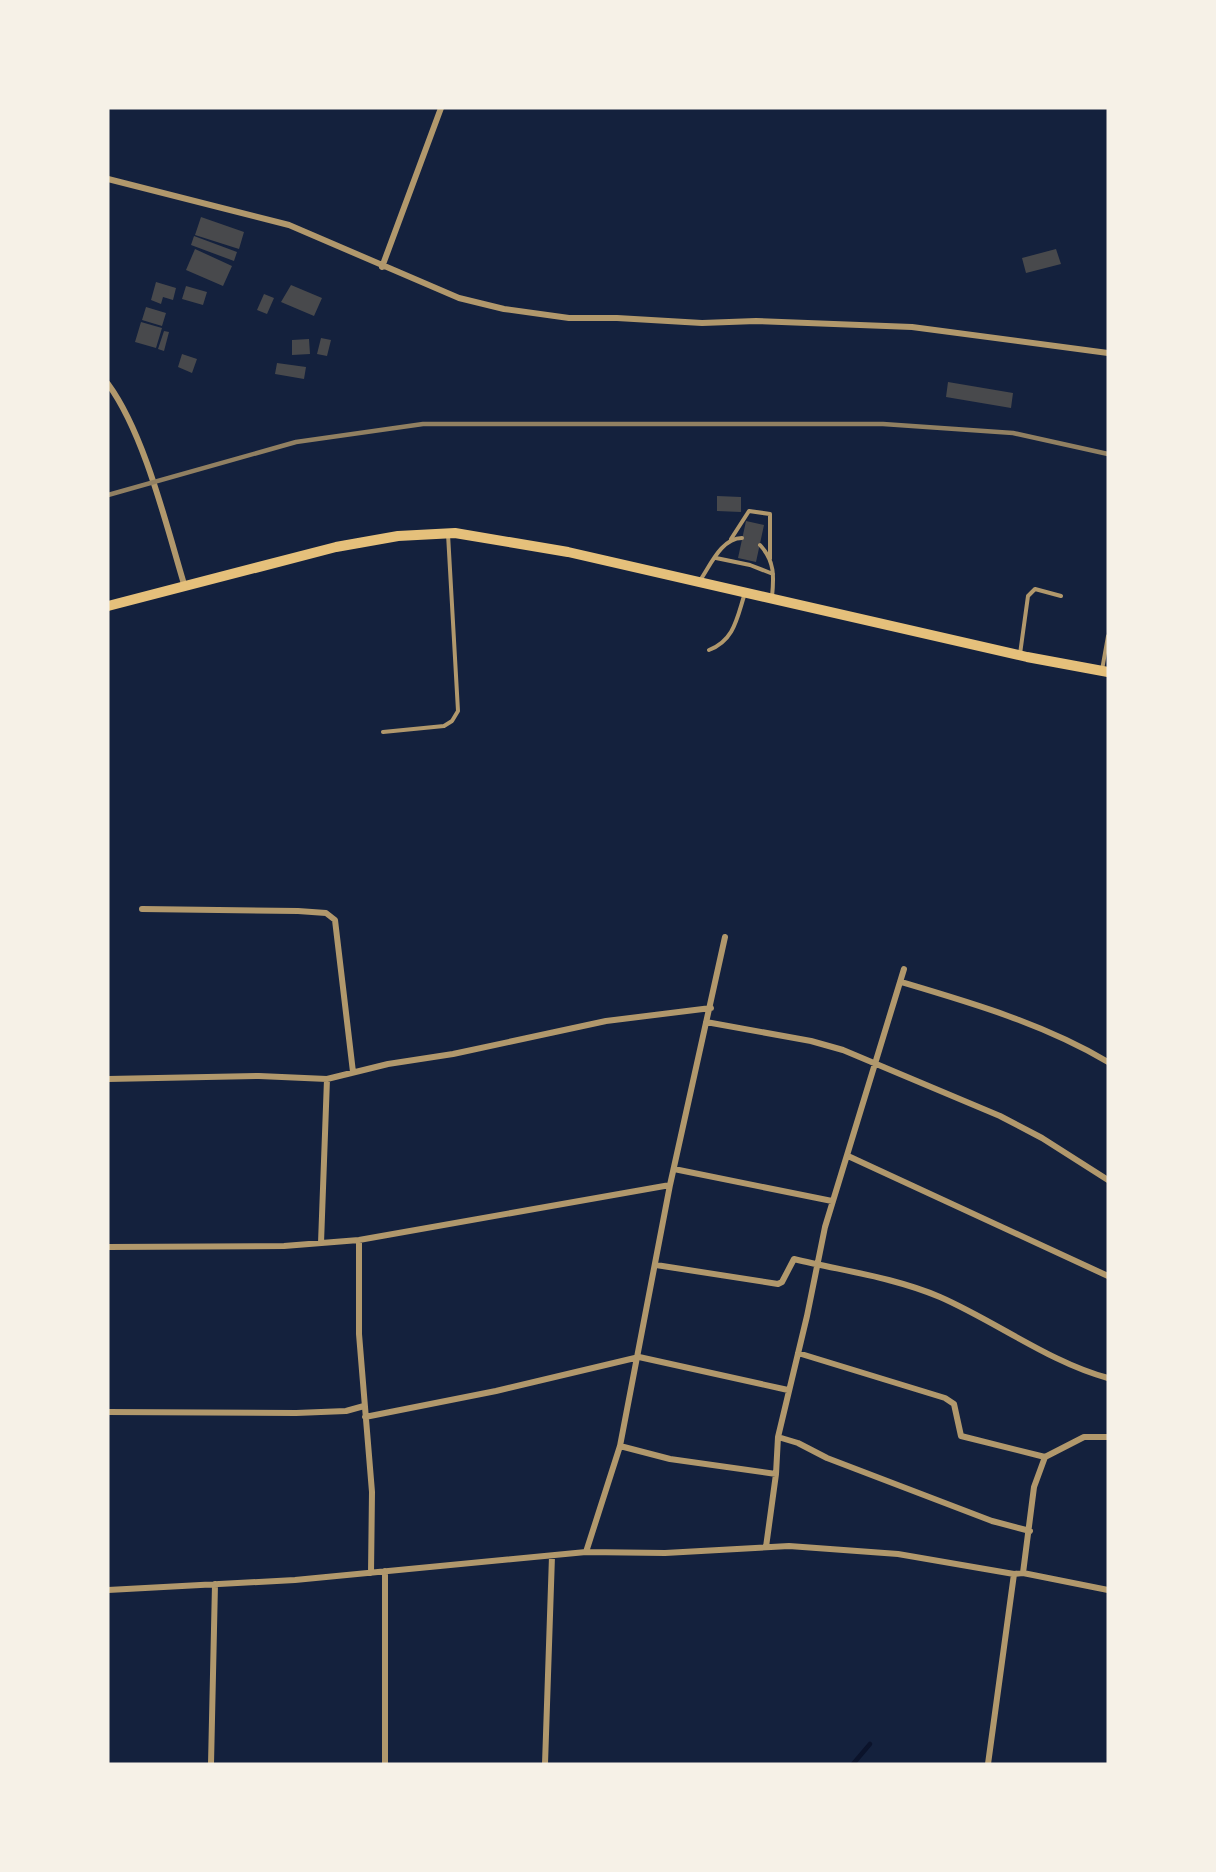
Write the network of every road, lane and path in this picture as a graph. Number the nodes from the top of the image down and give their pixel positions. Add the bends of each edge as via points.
1 (441, 108) edge
2 (108, 179) edge
3 (382, 267) junction
4 (1108, 353) edge
5 (108, 384) edge
6 (448, 533) junction
7 (742, 538) dead end
8 (731, 539) junction
9 (760, 545) dead end
10 (716, 558) junction
11 (770, 559) junction
12 (773, 574) junction
13 (699, 582) junction
14 (184, 584) junction
15 (745, 592) junction
16 (1061, 596) dead end
17 (772, 597) junction
18 (108, 606) edge
19 (1108, 636) edge
20 (709, 650) dead end
21 (1020, 656) junction
22 (1105, 671) edge
23 (383, 732) dead end
24 (142, 909) dead end
25 (725, 937) dead end
26 (904, 969) dead end
27 (901, 981) junction
28 (711, 1008) junction
29 (706, 1022) junction
30 (1108, 1062) edge
31 (875, 1064) junction
32 (353, 1072) junction
33 (108, 1079) edge
34 (327, 1079) junction
35 (848, 1156) junction
36 (674, 1169) junction
37 (1108, 1180) edge
38 (670, 1185) junction
39 (832, 1201) junction
40 (360, 1240) junction
41 (321, 1244) junction
42 (108, 1247) edge
43 (656, 1265) junction
44 (818, 1265) junction
45 (1108, 1276) edge
46 (798, 1353) junction
47 (639, 1357) junction
48 (1108, 1378) edge
49 (788, 1390) junction
50 (364, 1406) junction
51 (108, 1412) edge
52 (365, 1417) junction
53 (778, 1437) junction
54 (1108, 1437) edge
55 (620, 1446) junction
56 (1045, 1457) junction
57 (776, 1474) junction
58 (1030, 1531) junction
59 (766, 1547) junction
60 (586, 1552) junction
61 (552, 1556) junction
62 (385, 1571) junction
63 (372, 1573) junction
64 (1023, 1573) junction
65 (1014, 1574) junction
66 (215, 1584) junction
67 (108, 1590) edge
68 (1108, 1590) edge
69 (211, 1764) edge
70 (386, 1764) edge
71 (545, 1764) edge
72 (988, 1764) edge

1 - 3 street
2 - 3 street via 289,225
3 - 4 street via 459,298 569,318 912,327
5 - 14 street via 143,455
6 - 13 main road via 520,542
6 - 14 main road via 398,536 336,547
6 - 23 lane via 458,711 444,726
7 - 8 lane
8 - 10 lane
8 - 11 lane via 749,512 770,514
9 - 11 lane
10 - 12 lane via 750,564
10 - 13 lane
11 - 12 lane
12 - 17 lane
13 - 15 main road
14 - 18 main road
15 - 17 main road
15 - 20 lane via 731,636
16 - 21 lane via 1035,589 1028,596
17 - 21 main road
19 - 22 lane
21 - 22 main road
24 - 32 street via 326,913 335,920 338,930
25 - 28 street
26 - 27 street
27 - 30 street via 984,1006 1057,1035
27 - 31 street
28 - 29 street
28 - 32 street via 606,1021
29 - 31 street via 811,1041
29 - 36 street
31 - 35 street
31 - 37 street via 1000,1116
32 - 34 street
33 - 34 street
34 - 41 street
35 - 39 street
35 - 45 street
36 - 38 street
36 - 39 street
38 - 40 street
38 - 43 street
39 - 44 street
40 - 41 street
40 - 50 street via 359,1335
41 - 42 street
43 - 44 street via 778,1284 794,1259
43 - 47 street
44 - 46 street
44 - 48 street via 848,1269 938,1297 1068,1363
46 - 49 street
46 - 56 street via 945,1398 954,1404 961,1436
47 - 49 street
47 - 52 street
47 - 55 street
49 - 53 street
50 - 51 street via 346,1411 296,1413
50 - 52 street
52 - 63 street via 372,1492
53 - 57 street
53 - 58 street via 992,1521
54 - 56 street via 1084,1437
55 - 57 street via 670,1459
55 - 60 street
56 - 58 street via 1035,1487
57 - 59 street
58 - 64 street
59 - 60 street via 665,1553
59 - 65 street via 858,1549
60 - 61 street
61 - 62 street
61 - 71 street
62 - 63 street
62 - 70 street
63 - 66 street
64 - 65 street
64 - 68 street
65 - 72 street
66 - 67 street
66 - 69 street

